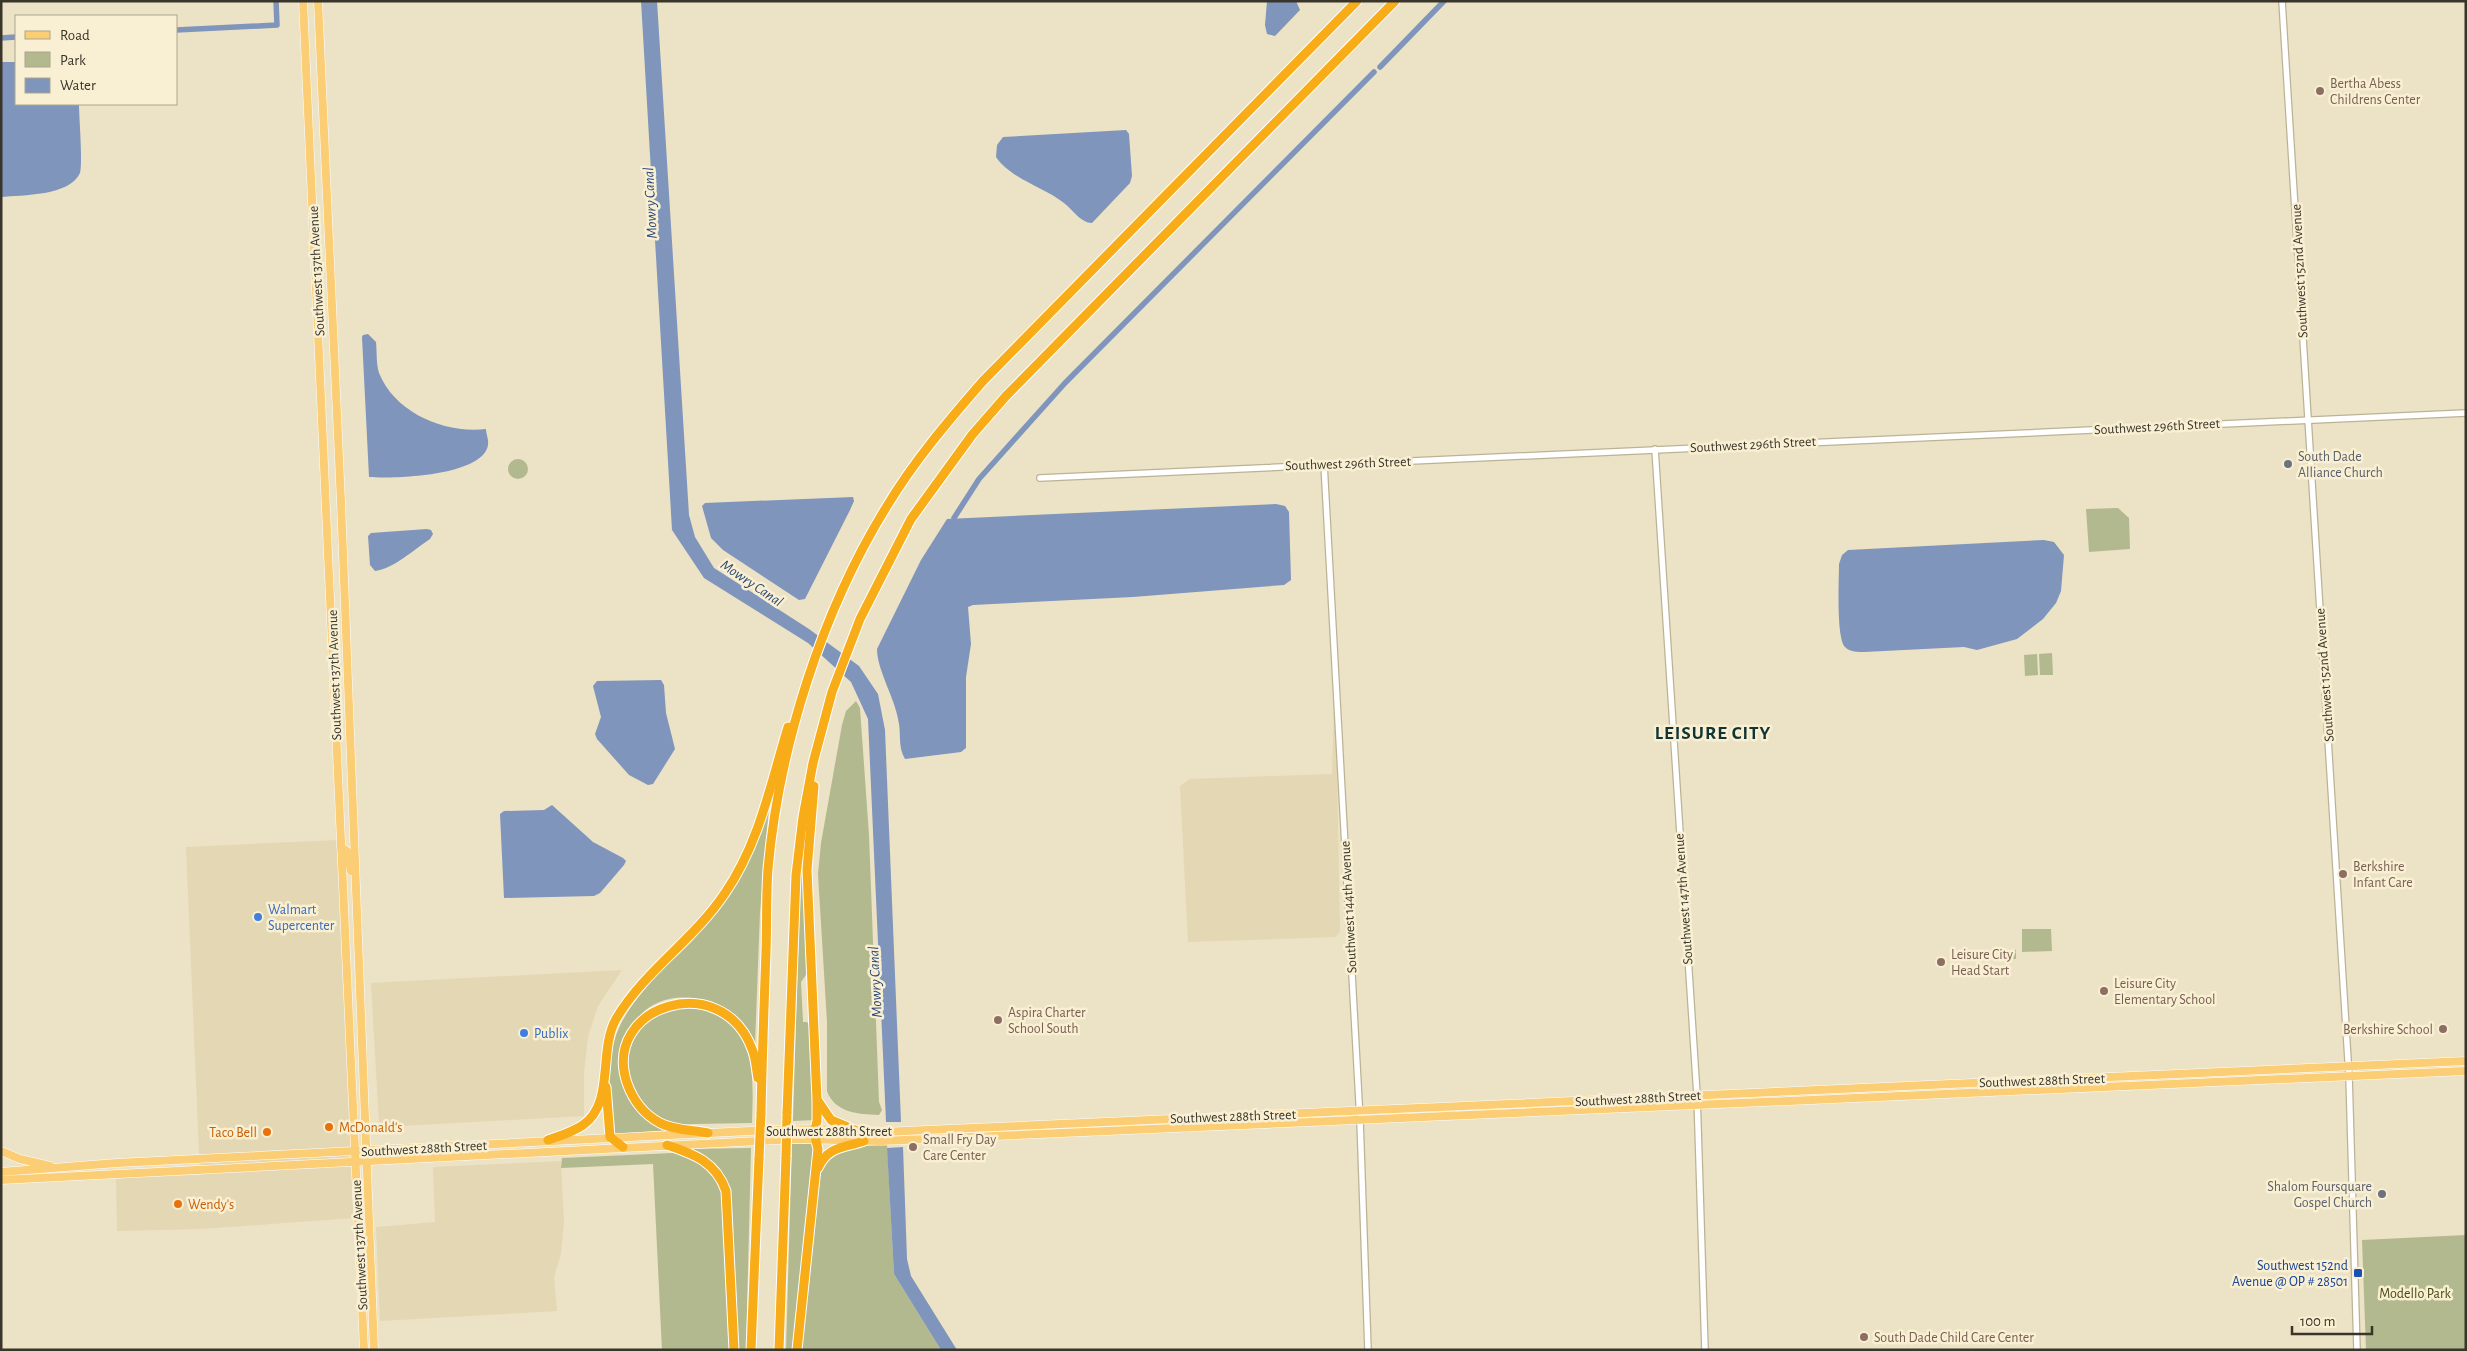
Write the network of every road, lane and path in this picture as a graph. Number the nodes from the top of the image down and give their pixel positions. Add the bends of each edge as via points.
1 (303, 1) edge
2 (318, 1) edge
3 (1356, 1) edge
4 (1395, 1) edge
5 (2282, 1) edge
6 (304, 14) junction
7 (318, 14) junction
8 (2466, 413) edge
9 (2307, 420) junction
10 (1655, 449) junction
11 (1324, 464) junction
12 (1040, 478) dead end
13 (809, 674) junction
14 (334, 677) junction
15 (348, 677) junction
16 (822, 728) junction
17 (341, 847) junction
18 (358, 926) junction
19 (2466, 1061) edge
20 (2441, 1063) junction
21 (2349, 1067) junction
22 (2466, 1071) edge
23 (2441, 1072) junction
24 (2349, 1076) junction
25 (604, 1080) junction
26 (1697, 1095) junction
27 (761, 1097) junction
28 (817, 1100) junction
29 (1697, 1105) junction
30 (1360, 1110) junction
31 (1360, 1120) junction
32 (814, 1129) junction
33 (857, 1131) junction
34 (708, 1133) junction
35 (610, 1137) junction
36 (815, 1139) junction
37 (548, 1140) junction
38 (864, 1141) junction
39 (668, 1145) junction
40 (623, 1147) junction
41 (1, 1151) edge
42 (366, 1151) junction
43 (355, 1152) junction
44 (355, 1161) junction
45 (366, 1161) junction
46 (59, 1168) junction
47 (817, 1170) junction
48 (1, 1172) edge
49 (1, 1180) edge
50 (360, 1247) junction
51 (369, 1247) junction
52 (364, 1350) edge
53 (374, 1350) edge
54 (734, 1350) edge
55 (751, 1350) edge
56 (779, 1350) edge
57 (796, 1350) edge
58 (1368, 1350) edge
59 (1705, 1350) edge
60 (2357, 1350) edge

1 - 6 main road, Southwest 137th Avenue
2 - 7 main road, Southwest 137th Avenue
3 - 13 highway via 983,381 948,421 886,506 828,625
4 - 16 highway via 1006,396 972,435 910,519 883,571 839,672
5 - 9 street, Southwest 152nd Avenue
6 - 7 main road
6 - 14 main road, Southwest 137th Avenue
7 - 15 main road, Southwest 137th Avenue
8 - 9 street, Southwest 296th Street
9 - 10 street, Southwest 296th Street
9 - 21 street, Southwest 152nd Avenue
10 - 11 street, Southwest 296th Street
10 - 26 street, Southwest 147th Avenue
11 - 12 street, Southwest 296th Street
11 - 30 street, Southwest 144th Avenue
13 - 25 highway via 799,690 748,853 726,893 624,1008 609,1038
13 - 27 highway via 787,755 768,869
14 - 15 main road
14 - 17 main road, Southwest 137th Avenue
15 - 18 main road, Southwest 137th Avenue
16 - 28 highway via 809,826 807,870
16 - 56 highway, bridge via 803,817 796,875
17 - 18 main road via 346,848 350,856 353,918
17 - 43 main road, Southwest 137th Avenue
18 - 42 main road, Southwest 137th Avenue
19 - 20 main road, Southwest 288th Street
20 - 21 main road, Southwest 288th Street
20 - 23 main road
21 - 24 street, Southwest 152nd Avenue
21 - 26 main road, Southwest 288th Street
22 - 23 main road, Southwest 288th Street
23 - 24 main road, Southwest 288th Street
24 - 29 main road, Southwest 288th Street
24 - 60 street, Southwest 152nd Avenue
25 - 35 highway
25 - 37 highway via 599,1105 592,1116 574,1130
26 - 29 street, Southwest 147th Avenue
26 - 30 main road, Southwest 288th Street
27 - 34 highway via 752,1048 742,1031 727,1016 709,1006 692,1002 676,1003 657,1010 641,1022 628,1044 624,1070 629,1089 645,1113 660,1123
27 - 55 highway, bridge
28 - 32 highway
28 - 33 highway via 831,1120
29 - 31 main road, Southwest 288th Street
29 - 59 street, Southwest 147th Avenue
30 - 31 street, Southwest 144th Avenue
30 - 33 main road, Southwest 288th Street
31 - 38 main road, Southwest 288th Street
31 - 58 street, Southwest 144th Avenue
32 - 33 main road, Southwest 288th Street
32 - 34 main road, Southwest 288th Street
32 - 36 highway
34 - 35 main road, Southwest 288th Street
35 - 37 main road, Southwest 288th Street
35 - 40 highway
36 - 38 main road, Southwest 288th Street
36 - 39 main road, Southwest 288th Street
36 - 47 highway
37 - 42 main road, Southwest 288th Street
38 - 47 highway via 831,1150 822,1158
39 - 40 main road, Southwest 288th Street
39 - 54 highway via 705,1161 718,1175 726,1191
40 - 45 main road, Southwest 288th Street
41 - 46 main road
42 - 43 main road, Southwest 288th Street
42 - 45 main road, Southwest 137th Avenue
43 - 44 main road, Southwest 137th Avenue
43 - 46 main road, Southwest 288th Street
44 - 45 main road, Southwest 288th Street
44 - 49 main road, Southwest 288th Street
44 - 50 main road, Southwest 137th Avenue
45 - 51 main road, Southwest 137th Avenue
46 - 48 main road, Southwest 288th Street
47 - 57 highway
50 - 51 main road
50 - 52 main road, Southwest 137th Avenue
51 - 53 main road, Southwest 137th Avenue

